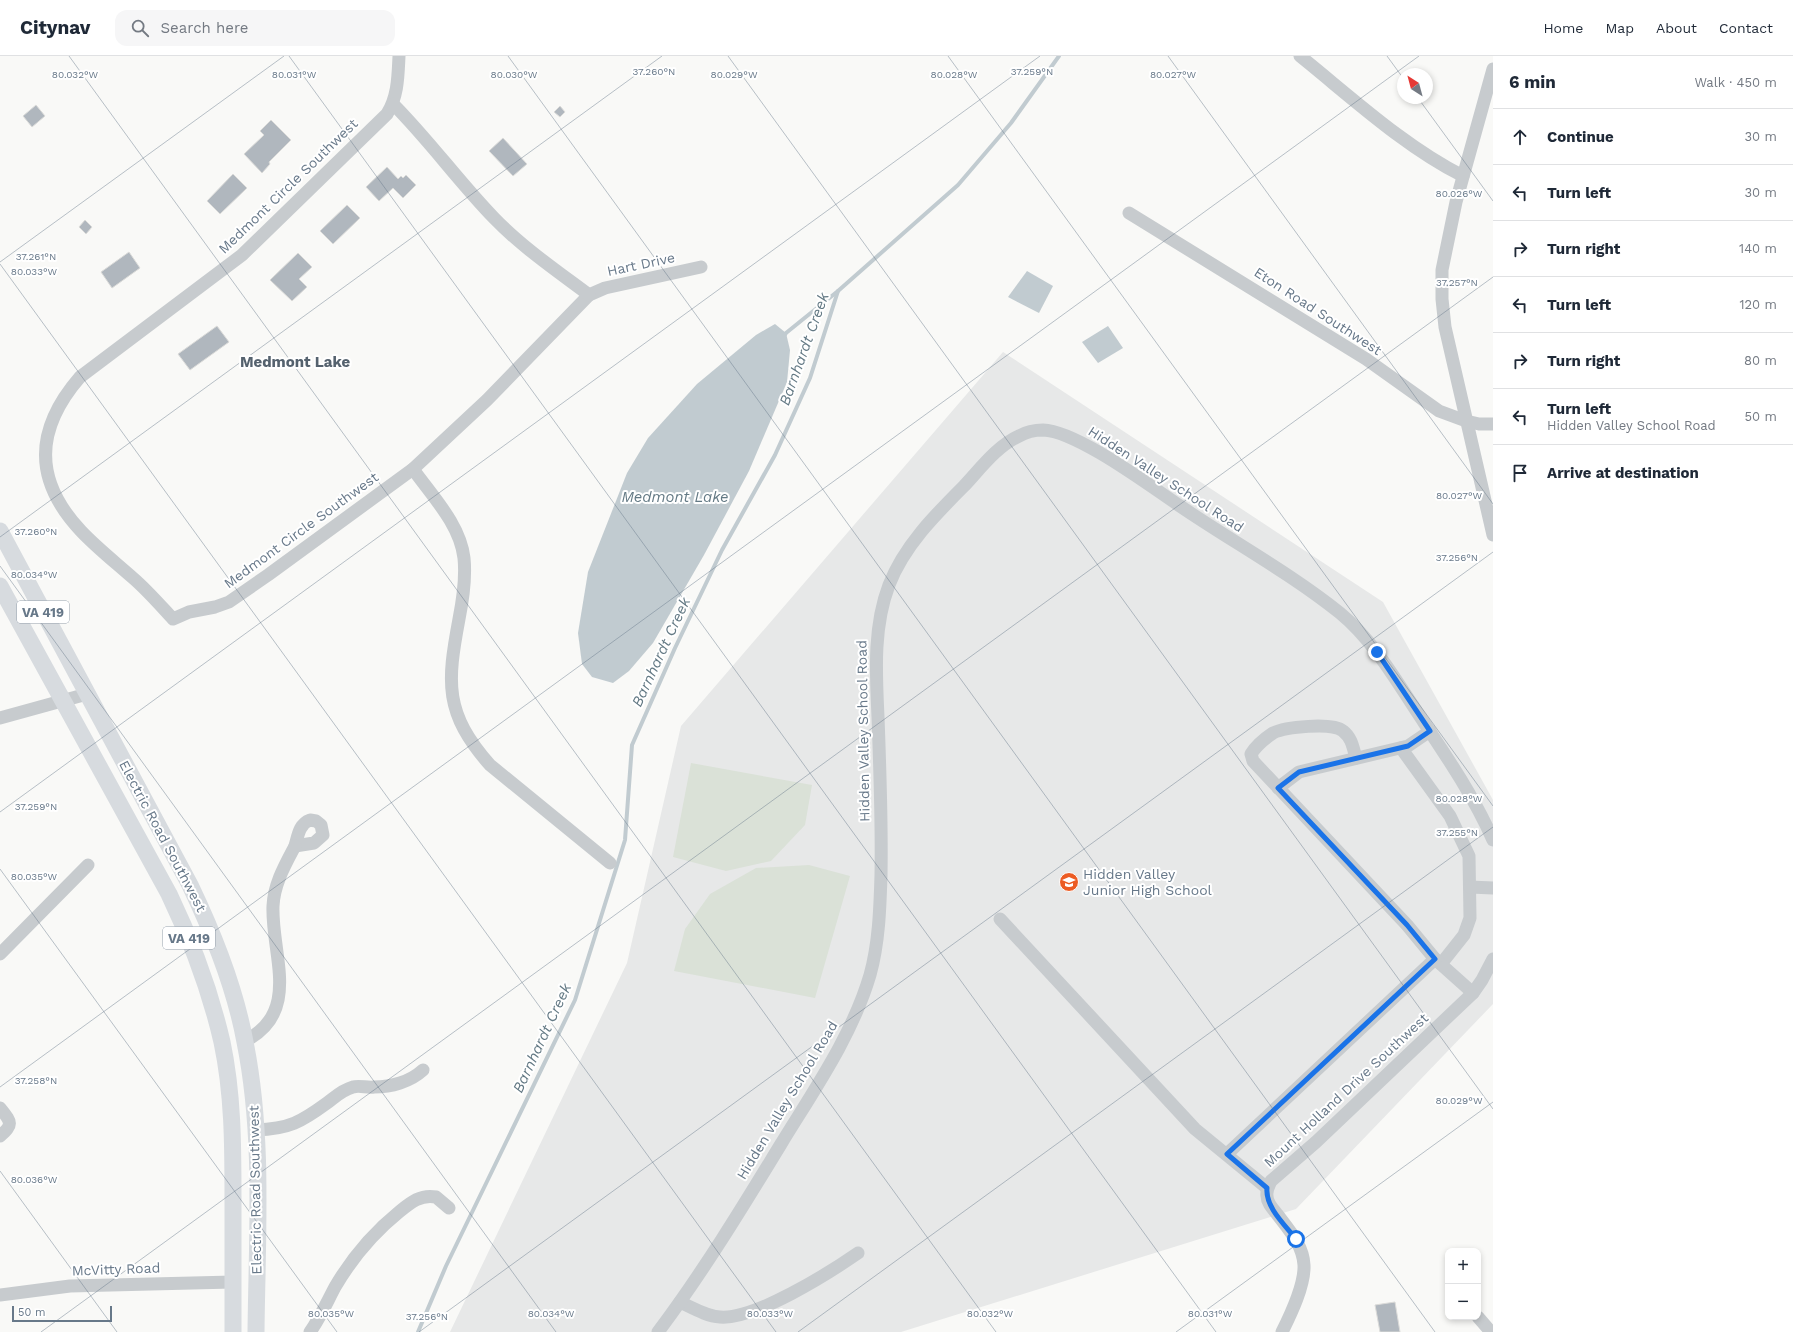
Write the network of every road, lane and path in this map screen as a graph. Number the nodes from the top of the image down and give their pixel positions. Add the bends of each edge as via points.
1 (399, 56) edge
2 (1300, 56) edge
3 (1493, 69) edge
4 (393, 104) junction
5 (1463, 176) junction
6 (1129, 213) dead end
7 (701, 267) dead end
8 (589, 295) junction
9 (1466, 421) junction
10 (1493, 424) edge
11 (413, 469) junction
12 (0, 531) edge
13 (1493, 535) edge
14 (0, 586) edge
15 (87, 694) junction
16 (63, 700) junction
17 (0, 718) edge
18 (1430, 731) junction
19 (1400, 748) junction
20 (1356, 758) junction
21 (1278, 788) junction
22 (1493, 840) edge
23 (295, 846) dead end
24 (610, 863) dead end
25 (88, 865) dead end
26 (1470, 887) junction
27 (1493, 888) edge
28 (1000, 919) dead end
29 (0, 954) edge
30 (1493, 959) edge
31 (1438, 962) junction
32 (1473, 993) junction
33 (245, 1041) junction
34 (423, 1070) dead end
35 (0, 1108) edge
36 (256, 1130) junction
37 (0, 1136) edge
38 (1227, 1154) junction
39 (1267, 1188) junction
40 (449, 1208) dead end
41 (858, 1253) dead end
42 (233, 1282) junction
43 (0, 1295) edge
44 (680, 1302) junction
45 (1481, 1320) edge
46 (233, 1332) edge
47 (256, 1332) edge
48 (310, 1332) edge
49 (658, 1332) edge
50 (1282, 1332) edge
51 (1491, 1332) edge

1 - 4 street, Medmont Circle Southwest
2 - 5 street via 1418,150
3 - 5 street
4 - 8 street via 495,219
4 - 11 street, Medmont Circle Southwest via 387,114 242,255 80,377 58,408 44,446 48,479 67,514 80,531 147,590 173,619 189,612 229,602
5 - 9 street via 1442,270 1442,299 1445,327
6 - 9 street, Eton Road Southwest via 1366,359 1426,404
7 - 8 street, Hart Drive via 605,288
8 - 11 street, Medmont Circle Southwest via 492,394
9 - 10 street, Eton Road Southwest
9 - 13 street
11 - 24 street via 450,520 464,557 462,602 453,652 452,687 456,712 476,749 490,765
12 - 15 main road, Electric Road Southwest / VA 419
14 - 16 main road, Electric Road Southwest / VA 419
15 - 16 street
15 - 33 main road, Electric Road Southwest / VA 419 via 210,926 226,969
16 - 17 street
16 - 42 main road, Electric Road Southwest / VA 419 via 169,894 188,934 213,1006 222,1044 233,1128
18 - 19 street via 1408,746
18 - 22 street, Hidden Valley School Road via 1463,781
18 - 44 street, Hidden Valley School Road via 1377,652 1342,614 1122,467 1080,442 1045,430 1016,437 1000,448 919,535 890,581 883,604 876,659 881,788 880,907 875,953 862,998 851,1026 826,1071
19 - 20 street
19 - 26 street via 1450,816 1468,856
20 - 21 street via 1299,772
20 - 21 street via 1352,742 1342,730 1324,726 1274,732 1250,754 1253,761
21 - 31 street via 1407,925
23 - 33 street via 278,880 273,906 280,978 276,1010 262,1031
25 - 29 street
26 - 27 street
26 - 31 street via 1470,918 1464,935
28 - 38 street via 1195,1129
30 - 32 street
31 - 32 street
31 - 38 street
32 - 39 street, Mount Holland Drive Southwest via 1327,1132 1271,1181
33 - 36 main road, Electric Road Southwest / VA 419 via 254,1097
34 - 36 street via 406,1081 393,1085 349,1088 292,1125
35 - 37 street via 10,1120 8,1129
36 - 47 main road, Electric Road Southwest / VA 419
38 - 39 street
39 - 50 street, Mount Holland Drive Southwest via 1269,1203 1296,1239 1304,1266 1290,1318
40 - 48 street via 436,1197 422,1197 413,1200 387,1222 350,1264
41 - 44 street via 774,1303 744,1314 721,1318 706,1315
42 - 43 street, McVitty Road via 70,1286
42 - 46 main road, Electric Road Southwest / VA 419
44 - 49 street, Hidden Valley School Road
45 - 51 street

